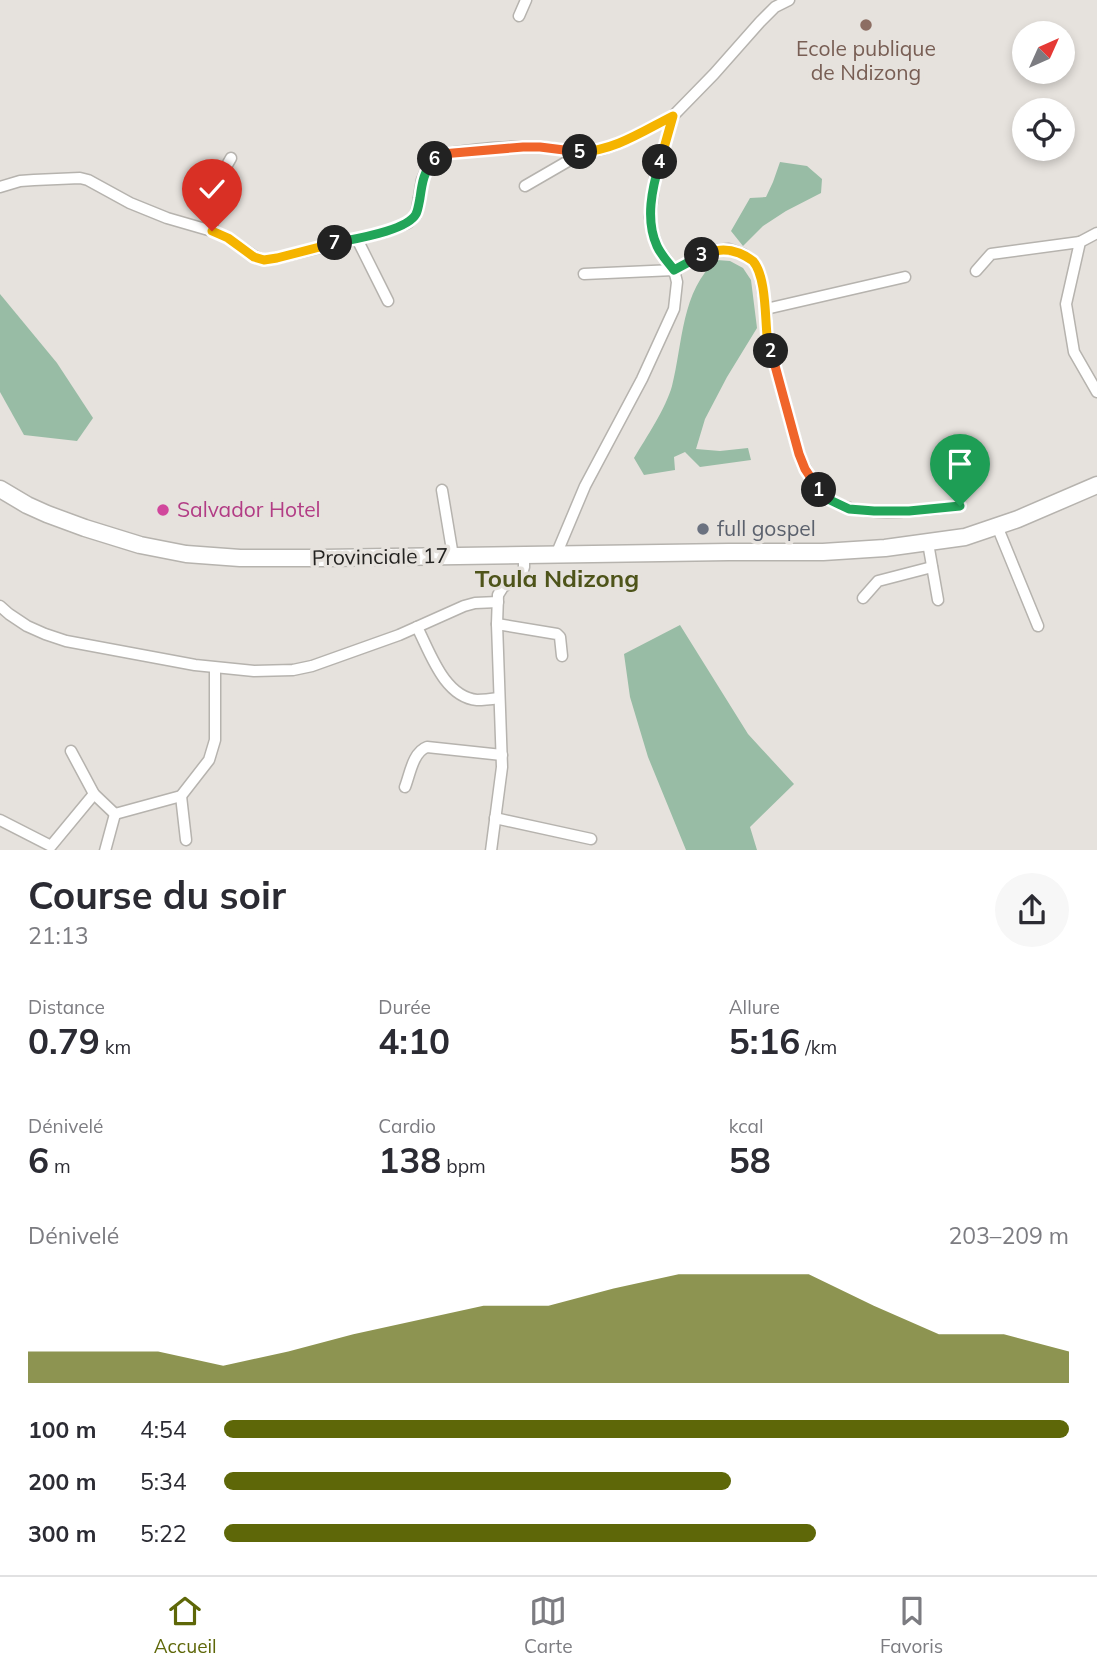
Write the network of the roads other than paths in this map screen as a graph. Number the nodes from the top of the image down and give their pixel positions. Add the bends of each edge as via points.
1 (526, 0) edge
2 (789, 0) edge
3 (519, 16) dead end
4 (673, 116) junction
5 (583, 153) junction
6 (231, 158) dead end
7 (525, 186) dead end
8 (0, 187) edge
9 (212, 231) junction
10 (1097, 233) edge
11 (357, 239) junction
12 (1080, 242) junction
13 (674, 270) junction
14 (976, 271) dead end
15 (584, 274) dead end
16 (905, 277) dead end
17 (388, 301) dead end
18 (766, 309) junction
19 (1097, 392) edge
20 (1097, 485) edge
21 (0, 489) edge
22 (442, 490) dead end
23 (960, 506) dead end
24 (997, 526) junction
25 (928, 542) junction
26 (524, 555) junction
27 (556, 555) junction
28 (453, 556) junction
29 (932, 566) junction
30 (863, 598) dead end
31 (938, 600) dead end
32 (498, 602) junction
33 (0, 606) edge
34 (498, 624) junction
35 (1038, 626) dead end
36 (417, 627) junction
37 (562, 656) dead end
38 (215, 668) junction
39 (499, 698) junction
40 (71, 751) dead end
41 (502, 755) junction
42 (405, 787) dead end
43 (94, 794) junction
44 (181, 796) junction
45 (115, 814) junction
46 (495, 818) junction
47 (0, 820) edge
48 (591, 839) dead end
49 (186, 840) dead end
50 (105, 850) edge
51 (491, 850) edge

1 - 3 street
2 - 4 street via 760,22
4 - 5 street via 615,146
4 - 13 street via 655,177 650,217 658,248
5 - 7 street
5 - 11 street via 523,147 442,154 427,168 416,215 408,223
6 - 9 street via 214,188
8 - 9 street via 80,178 167,218
9 - 11 street via 264,260
10 - 12 street
11 - 17 street
12 - 14 street via 991,254
12 - 19 street via 1066,304 1074,352
13 - 15 street
13 - 18 street via 715,250 743,254 760,274
13 - 27 street via 674,309 585,486
16 - 18 street
18 - 23 street via 767,337 793,435 815,486 849,509 909,511
20 - 24 main road, Provinciale 17
21 - 28 main road, Provinciale 17 via 85,528 186,554 240,558
22 - 28 street
24 - 25 main road, Provinciale 17
24 - 35 street
25 - 27 main road, Provinciale 17 via 823,552
25 - 29 street
26 - 27 main road, Provinciale 17
26 - 28 main road, Provinciale 17
26 - 32 street via 522,574 503,587
29 - 30 street via 878,581
29 - 31 street
32 - 34 street
32 - 36 street via 464,606
33 - 38 street via 27,626 66,641
34 - 37 street via 556,634
34 - 39 street
36 - 38 street via 293,670
36 - 39 street via 452,689 476,700
38 - 44 street via 215,740 209,760
39 - 41 street
40 - 43 street
41 - 42 street via 421,748
41 - 46 street
43 - 45 street
43 - 47 street via 51,846
44 - 45 street
44 - 49 street
45 - 50 street
46 - 48 street
46 - 51 street

